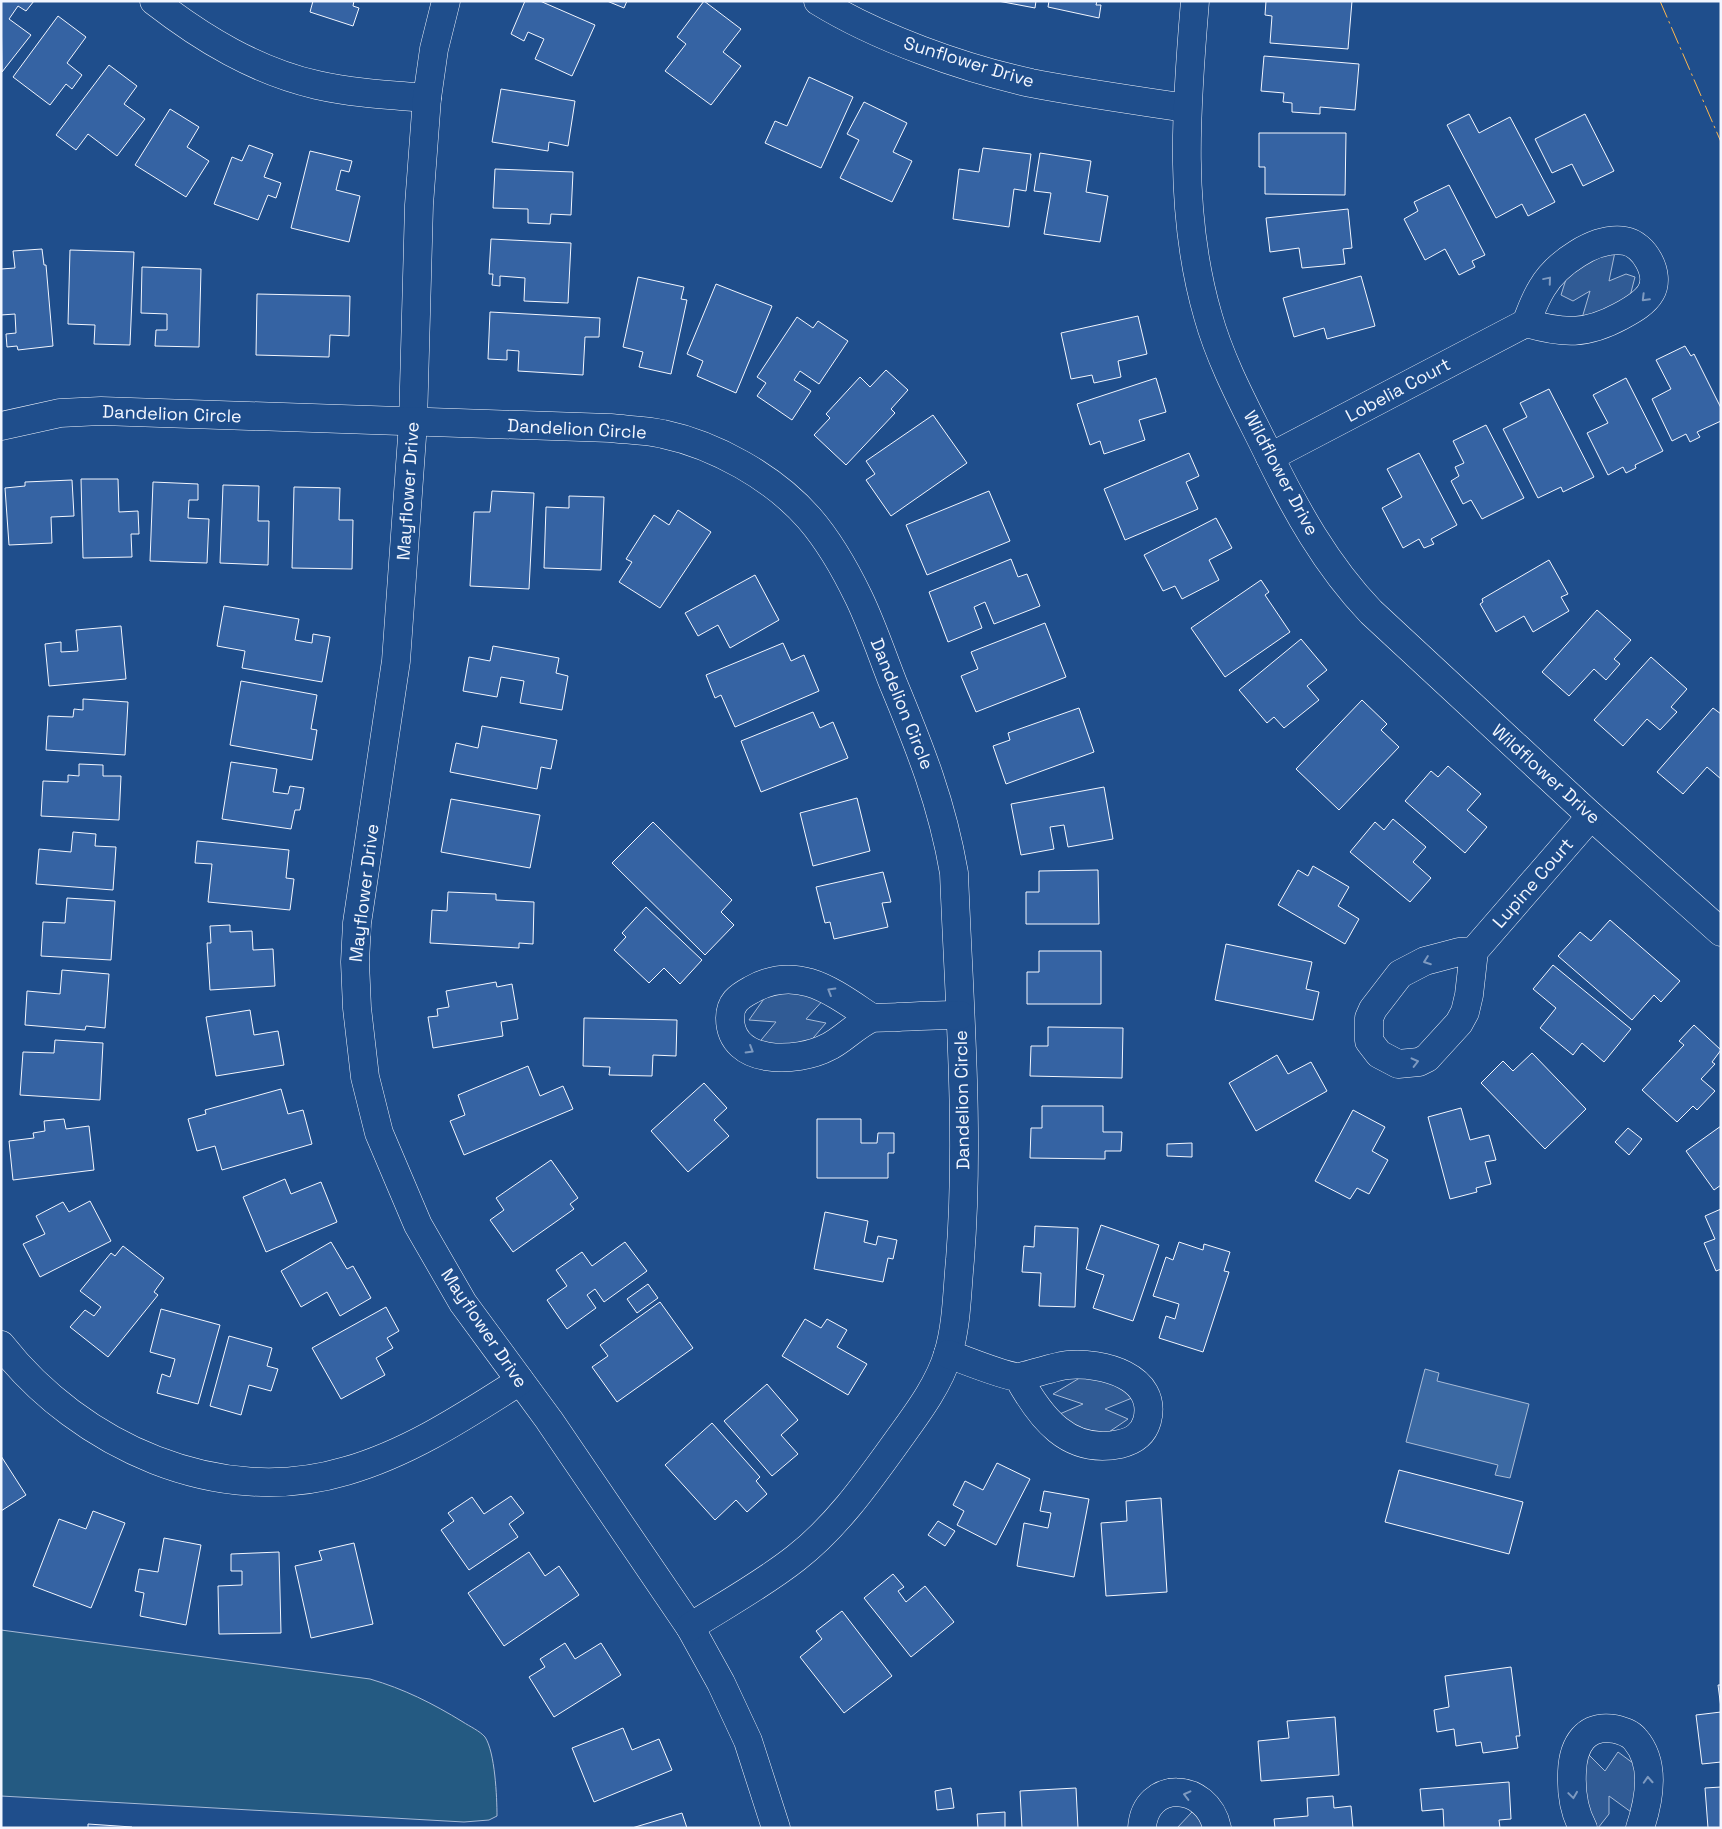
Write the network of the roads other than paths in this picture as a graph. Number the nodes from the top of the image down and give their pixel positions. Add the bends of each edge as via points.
1 (154, 1) edge
2 (446, 1) edge
3 (818, 1) edge
4 (1195, 1) edge
5 (427, 98) junction
6 (1186, 108) junction
7 (1526, 323) dead end
8 (413, 422) junction
9 (1, 426) edge
10 (1270, 457) junction
11 (1591, 816) junction
12 (1721, 932) edge
13 (1474, 951) junction
14 (960, 1014) junction
15 (872, 1018) dead end
16 (1, 1345) edge
17 (948, 1354) junction
18 (1018, 1377) dead end
19 (520, 1381) junction
20 (690, 1627) junction
21 (776, 1828) edge
22 (1142, 1828) edge
23 (1217, 1828) edge
24 (1583, 1828) edge
25 (1640, 1828) edge

1 - 5 street via 216,44 274,72 324,86
2 - 5 street, Mayflower Drive via 434,49
3 - 6 street, Sunflower Drive via 853,21 985,71 1032,83
4 - 6 street, Wildflower Drive
5 - 8 street, Mayflower Drive via 419,205
6 - 10 street, Wildflower Drive via 1190,217 1208,317
7 - 10 street, Lobelia Court
8 - 9 street, Dandelion Circle via 84,411 60,412
8 - 14 street, Dandelion Circle via 610,428 663,434 738,463 780,492 808,518 859,598 928,766 954,874
8 - 19 street, Mayflower Drive via 396,666 357,923 355,968 361,1043 365,1077 379,1133 418,1225 462,1302
10 - 11 street, Wildflower Drive via 1293,504 1357,597
11 - 12 street, Wildflower Drive
11 - 13 street, Lupine Court
13 -> 13 street via 1425,961 1400,974 1369,1018 1369,1041 1378,1054 1398,1064 1427,1058 1465,1012 1473,976
14 - 15 street
14 - 17 street, Dandelion Circle via 963,1217
16 - 19 street via 44,1392 115,1442 160,1463 207,1476 243,1481 313,1479 387,1457 466,1415
17 - 18 street
17 - 20 street, Dandelion Circle via 936,1382 912,1421 842,1514 795,1558
19 - 20 street, Mayflower Drive
20 - 21 street, Mayflower Drive via 748,1741
23 -> 22 street via 1202,1800 1171,1792 1150,1805
25 -> 24 street via 1648,1792 1646,1761 1630,1734 1609,1728 1590,1731 1576,1747 1571,1792

